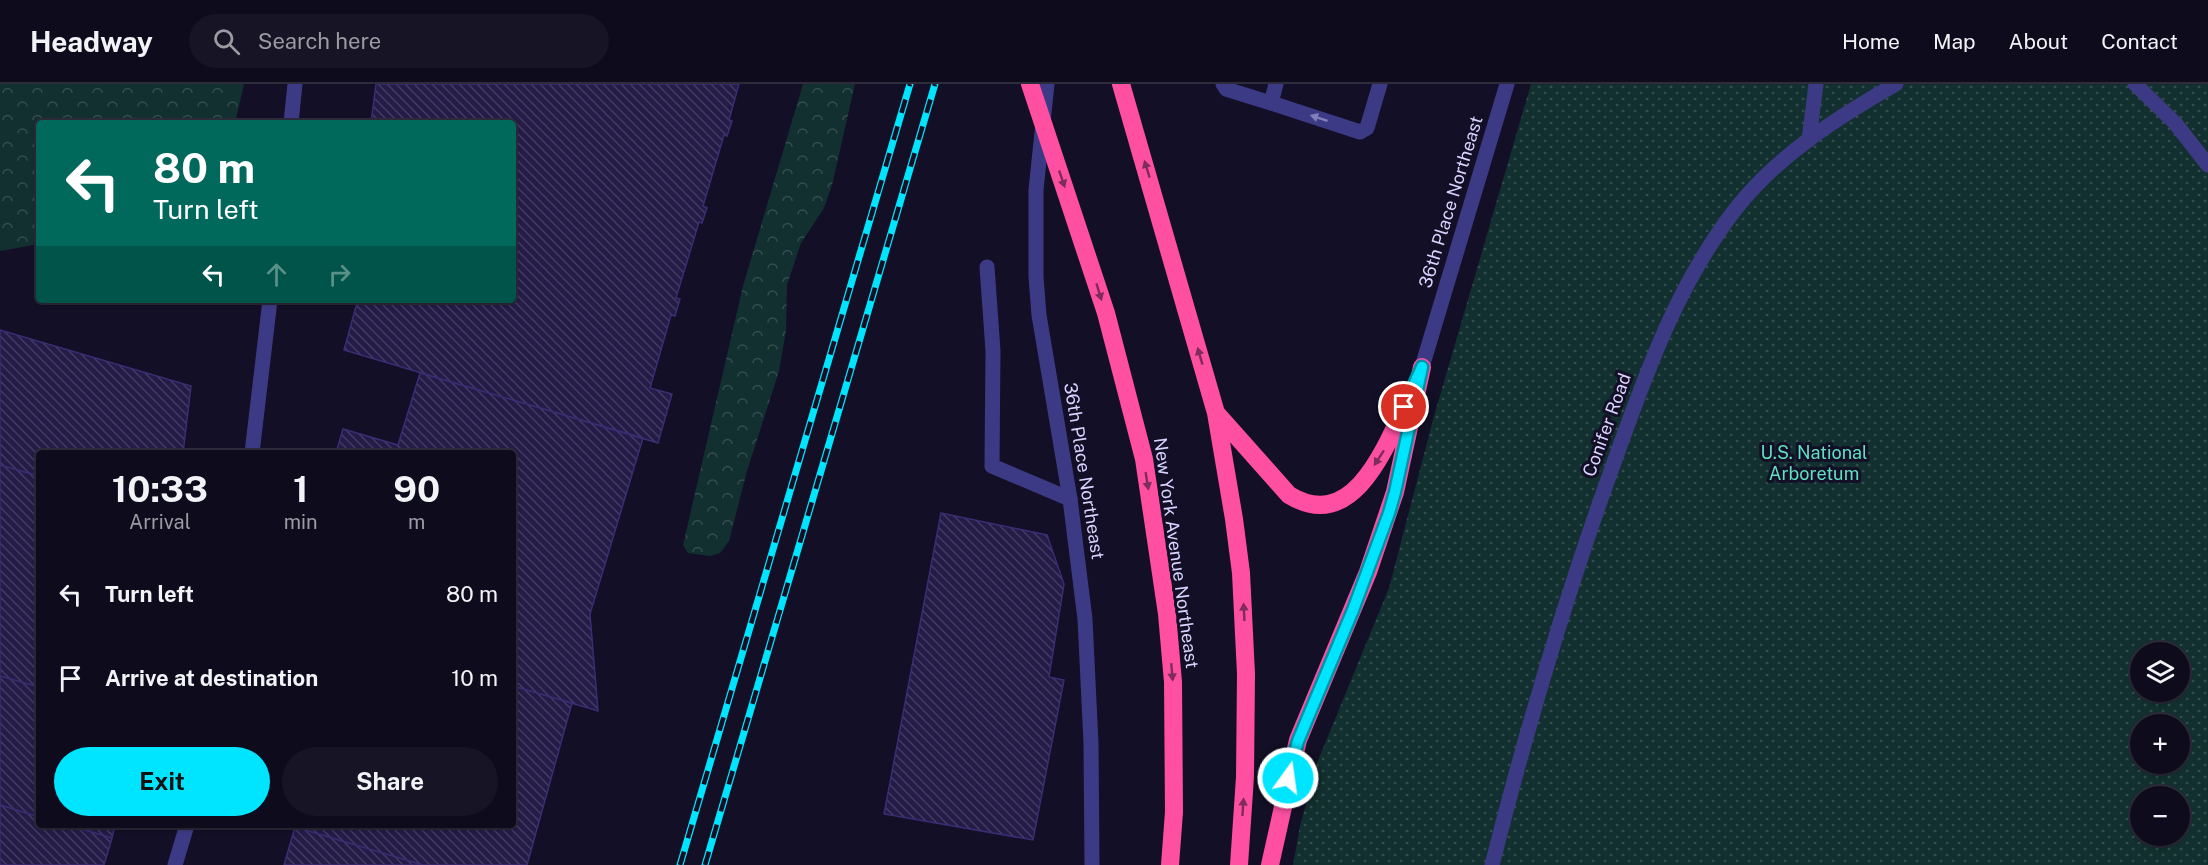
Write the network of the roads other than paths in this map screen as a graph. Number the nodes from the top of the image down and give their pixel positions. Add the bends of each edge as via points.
1 (295, 84) edge
2 (1030, 84) edge
3 (1047, 84) edge
4 (1121, 84) edge
5 (1223, 84) edge
6 (1276, 84) edge
7 (1380, 84) edge
8 (1507, 84) edge
9 (1816, 84) edge
10 (1896, 84) edge
11 (2135, 84) edge
12 (1271, 103) junction
13 (291, 120) edge
14 (1809, 140) junction
15 (2208, 165) edge
16 (987, 267) dead end
17 (270, 303) edge
18 (1422, 367) junction
19 (1216, 413) junction
20 (252, 450) edge
21 (1070, 499) junction
22 (186, 828) edge
23 (175, 865) edge
24 (1092, 865) edge
25 (1170, 865) edge
26 (1239, 865) edge
27 (1270, 865) edge
28 (1492, 865) edge

1 - 13 street
2 -> 25 highway, New York Avenue Northeast via 1082,236 1144,459 1173,682 1174,812
3 - 21 street, 36th Place Northeast via 1036,190 1036,276
19 -> 4 highway
5 - 12 street via 1226,89
6 - 12 street
7 -> 12 street via 1367,129 1360,132
8 - 18 street, 36th Place Northeast
9 - 14 street
10 - 14 street, Conifer Road
11 - 15 street via 2175,123
14 - 28 street, Conifer Road via 1770,171 1720,230 1661,338 1579,560
16 - 21 street via 993,351 992,466
17 - 20 street
18 -> 19 highway via 1378,461 1345,498 1326,505 1304,503 1289,495
18 - 27 highway via 1395,492 1368,572 1298,741
26 -> 19 highway via 1247,723 1244,624 1234,519
21 - 24 street, 36th Place Northeast via 1084,608
22 - 23 street

